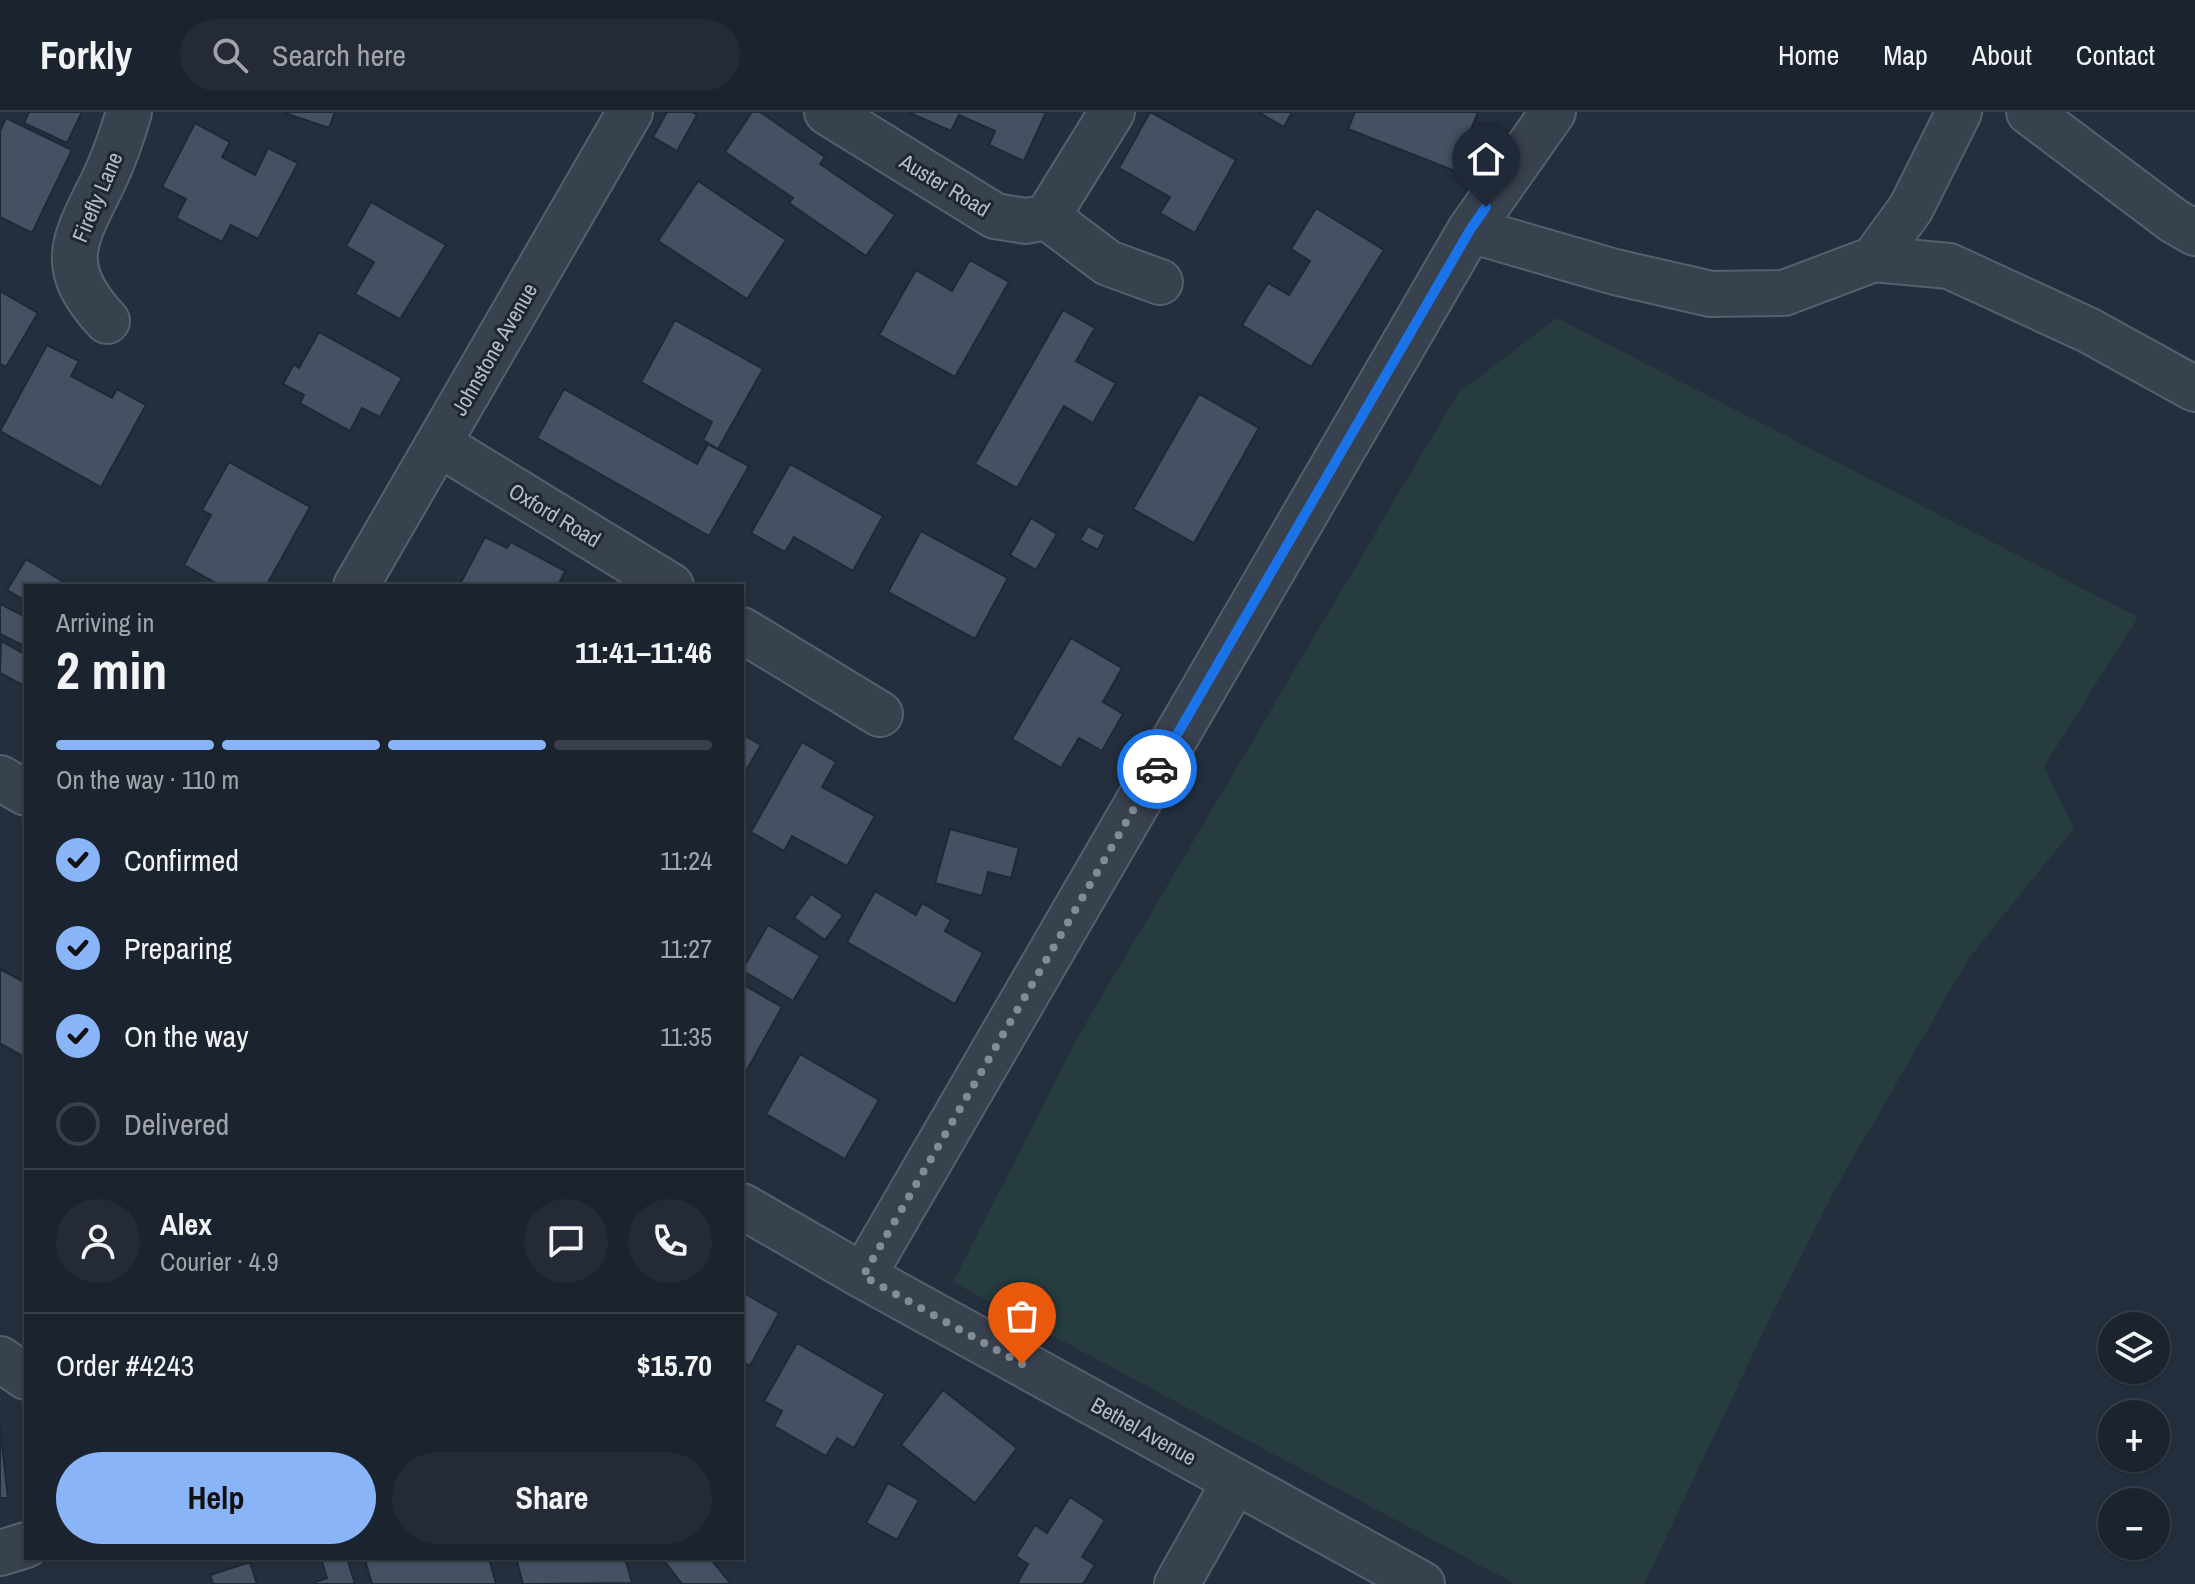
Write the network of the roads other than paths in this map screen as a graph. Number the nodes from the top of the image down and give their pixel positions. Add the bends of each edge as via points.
1 (129, 112) edge
2 (630, 112) edge
3 (827, 112) edge
4 (1112, 112) edge
5 (1553, 112) edge
6 (1959, 112) edge
7 (2029, 112) edge
8 (1047, 217) junction
9 (1470, 230) junction
10 (2195, 233) edge
11 (1874, 259) junction
12 (1160, 282) dead end
13 (107, 321) dead end
14 (2195, 389) edge
15 (439, 444) junction
16 (357, 584) edge
17 (668, 584) edge
18 (744, 631) edge
19 (880, 714) dead end
20 (0, 778) edge
21 (24, 792) edge
22 (744, 1207) edge
23 (863, 1276) junction
24 (0, 1359) edge
25 (24, 1376) edge
26 (1235, 1481) junction
27 (24, 1546) edge
28 (0, 1553) edge
29 (1177, 1584) edge
30 (1422, 1584) edge

1 - 13 street, Firefly Lane via 74,250 87,300
2 - 15 street, Johnstone Avenue
3 - 8 street, Auster Road via 995,216 1026,221
4 - 8 street
5 - 9 street
6 - 11 street via 1911,208
7 - 10 street
8 - 12 street via 1108,263
9 - 11 street via 1711,294 1784,293
9 - 23 street
11 - 14 street via 1949,266 2088,330
15 - 16 street, Johnstone Avenue
15 - 17 street, Oxford Road
18 - 19 street
20 - 21 street
22 - 23 street, Bethel Avenue
23 - 26 street, Bethel Avenue
24 - 25 street
26 - 29 street
26 - 30 street, Bethel Avenue
27 - 28 street

